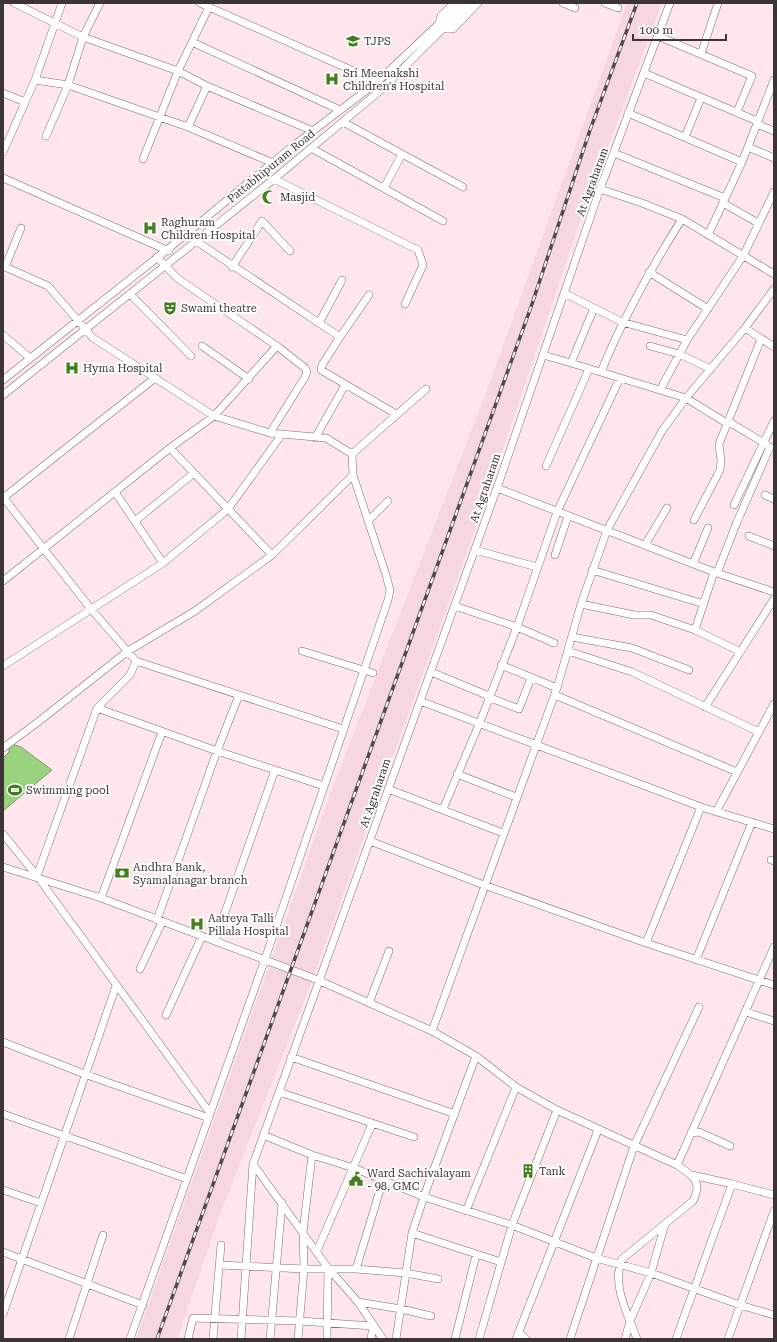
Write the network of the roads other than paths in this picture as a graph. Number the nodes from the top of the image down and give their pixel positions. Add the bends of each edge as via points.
1 (14, 3) edge
2 (62, 3) edge
3 (100, 3) edge
4 (200, 3) edge
5 (454, 3) edge
6 (462, 3) edge
7 (469, 3) edge
8 (478, 3) edge
9 (563, 3) edge
10 (605, 3) edge
11 (670, 3) edge
12 (718, 3) edge
13 (209, 7) junction
14 (575, 8) dead end
15 (618, 8) dead end
16 (456, 13) junction
17 (54, 23) junction
18 (441, 27) junction
19 (658, 36) junction
20 (83, 37) junction
21 (192, 42) junction
22 (701, 54) junction
23 (178, 71) junction
24 (644, 73) junction
25 (35, 80) junction
26 (774, 80) edge
27 (376, 83) junction
28 (68, 85) junction
29 (206, 86) junction
30 (381, 90) junction
31 (3, 93) edge
32 (702, 98) junction
33 (24, 102) junction
34 (340, 110) junction
35 (737, 112) junction
36 (628, 113) junction
37 (159, 117) junction
38 (343, 122) junction
39 (757, 123) junction
40 (188, 128) junction
41 (313, 131) junction
42 (774, 132) edge
43 (46, 136) dead end
44 (685, 137) junction
45 (748, 147) junction
46 (311, 148) junction
47 (3, 152) edge
48 (402, 154) junction
49 (614, 154) junction
50 (774, 158) edge
51 (143, 159) dead end
52 (742, 162) junction
53 (273, 163) junction
54 (3, 178) edge
55 (274, 179) junction
56 (463, 187) dead end
57 (384, 188) junction
58 (600, 189) junction
59 (774, 192) edge
60 (724, 201) junction
61 (682, 219) junction
62 (443, 221) dead end
63 (758, 223) junction
64 (21, 228) dead end
65 (708, 235) junction
66 (196, 241) junction
67 (168, 249) junction
68 (290, 251) dead end
69 (742, 256) junction
70 (157, 257) junction
71 (175, 258) junction
72 (165, 266) junction
73 (232, 266) junction
74 (4, 267) edge
75 (649, 272) junction
76 (774, 274) edge
77 (342, 280) dead end
78 (774, 289) edge
79 (564, 293) junction
80 (130, 294) junction
81 (369, 295) dead end
82 (405, 304) dead end
83 (594, 308) junction
84 (708, 309) junction
85 (78, 320) junction
86 (622, 322) junction
87 (319, 323) junction
88 (85, 328) junction
89 (745, 328) junction
90 (3, 335) edge
91 (340, 337) junction
92 (761, 339) junction
93 (687, 340) junction
94 (202, 346) dead end
95 (277, 346) junction
96 (650, 346) dead end
97 (774, 347) edge
98 (679, 354) junction
99 (543, 355) junction
100 (191, 356) dead end
101 (30, 358) junction
102 (571, 363) junction
103 (711, 368) junction
104 (589, 369) junction
105 (601, 372) junction
106 (155, 378) junction
107 (620, 378) junction
108 (249, 379) junction
109 (3, 380) edge
110 (345, 385) junction
111 (426, 389) dead end
112 (660, 390) junction
113 (3, 395) edge
114 (686, 398) junction
115 (396, 414) junction
116 (214, 416) junction
117 (774, 421) edge
118 (728, 423) junction
119 (270, 433) junction
120 (282, 434) junction
121 (315, 438) junction
122 (763, 441) junction
123 (170, 448) junction
124 (772, 448) edge
125 (352, 454) junction
126 (546, 466) dead end
127 (194, 473) junction
128 (353, 475) junction
129 (497, 488) junction
130 (116, 492) junction
131 (765, 496) dead end
132 (3, 498) edge
133 (774, 499) edge
134 (388, 501) dead end
135 (734, 505) dead end
136 (667, 508) dead end
137 (228, 509) junction
138 (557, 512) junction
139 (568, 516) junction
140 (694, 520) dead end
141 (135, 521) junction
142 (368, 522) junction
143 (708, 528) dead end
144 (607, 530) junction
145 (749, 536) dead end
146 (645, 545) junction
147 (774, 546) edge
148 (44, 550) junction
149 (475, 550) junction
150 (272, 555) junction
151 (555, 555) dead end
152 (162, 563) junction
153 (693, 564) junction
154 (537, 567) junction
155 (592, 570) junction
156 (716, 573) junction
157 (3, 580) edge
158 (774, 592) edge
159 (774, 599) edge
160 (581, 604) junction
161 (704, 604) junction
162 (454, 606) junction
163 (91, 609) junction
164 (516, 628) junction
165 (695, 630) junction
166 (572, 637) junction
167 (554, 643) dead end
168 (568, 650) junction
169 (128, 651) junction
170 (302, 651) dead end
171 (739, 651) junction
172 (136, 661) junction
173 (501, 665) junction
174 (3, 666) edge
175 (364, 670) junction
176 (689, 670) dead end
177 (431, 672) junction
178 (373, 673) dead end
179 (531, 678) junction
180 (556, 692) junction
181 (239, 694) junction
182 (488, 697) junction
183 (420, 701) junction
184 (774, 704) edge
185 (705, 707) junction
186 (97, 708) junction
187 (480, 722) junction
188 (343, 729) junction
189 (162, 732) junction
190 (759, 732) junction
191 (537, 744) junction
192 (3, 748) edge
193 (217, 751) junction
194 (275, 770) junction
195 (737, 772) junction
196 (457, 774) junction
197 (324, 786) junction
198 (388, 789) junction
199 (516, 797) junction
200 (701, 807) junction
201 (443, 809) junction
202 (716, 812) junction
203 (752, 822) junction
204 (774, 829) edge
205 (503, 833) junction
206 (3, 834) edge
207 (370, 841) junction
208 (3, 867) edge
209 (37, 876) junction
210 (484, 885) junction
211 (102, 898) junction
212 (159, 921) junction
213 (202, 936) junction
214 (215, 941) junction
215 (646, 943) junction
216 (774, 947) edge
217 (389, 951) dead end
218 (265, 959) junction
219 (696, 960) junction
220 (140, 969) dead end
221 (318, 980) junction
222 (759, 980) junction
223 (774, 985) edge
224 (116, 986) junction
225 (369, 1003) junction
226 (699, 1007) dead end
227 (746, 1012) junction
228 (166, 1015) dead end
229 (774, 1021) edge
230 (432, 1031) junction
231 (3, 1042) edge
232 (476, 1056) junction
233 (291, 1057) junction
234 (87, 1075) junction
235 (516, 1087) junction
236 (279, 1092) junction
237 (556, 1110) junction
238 (3, 1114) edge
239 (455, 1114) junction
240 (209, 1116) junction
241 (372, 1124) junction
242 (598, 1130) junction
243 (691, 1133) junction
244 (64, 1135) junction
245 (263, 1135) junction
246 (414, 1138) dead end
247 (634, 1146) junction
248 (730, 1146) dead end
249 (312, 1155) junction
250 (253, 1164) junction
251 (677, 1165) junction
252 (354, 1168) junction
253 (692, 1175) junction
254 (187, 1179) junction
255 (383, 1180) junction
256 (732, 1184) junction
257 (3, 1190) edge
258 (774, 1195) edge
259 (424, 1197) junction
260 (41, 1202) junction
261 (282, 1203) junction
262 (466, 1211) junction
263 (774, 1211) edge
264 (665, 1224) junction
265 (512, 1225) junction
266 (303, 1232) junction
267 (412, 1232) junction
268 (103, 1235) dead end
269 (553, 1241) junction
270 (221, 1245) dead end
271 (317, 1251) junction
272 (3, 1252) edge
273 (476, 1255) junction
274 (23, 1258) junction
275 (596, 1258) junction
276 (501, 1262) junction
277 (220, 1265) junction
278 (620, 1265) junction
279 (245, 1266) junction
280 (275, 1267) junction
281 (328, 1268) junction
282 (304, 1269) junction
283 (356, 1269) junction
284 (651, 1272) junction
285 (406, 1273) junction
286 (438, 1279) dead end
287 (87, 1284) junction
288 (696, 1288) junction
289 (358, 1302) junction
290 (143, 1305) junction
291 (740, 1305) junction
292 (401, 1309) junction
293 (3, 1314) edge
294 (774, 1315) edge
295 (431, 1316) dead end
296 (216, 1318) junction
297 (244, 1320) junction
298 (271, 1320) junction
299 (300, 1321) junction
300 (630, 1321) junction
301 (329, 1323) junction
302 (373, 1326) junction
303 (521, 1337) edge
304 (69, 1339) edge
305 (130, 1339) edge
306 (188, 1339) edge
307 (213, 1339) edge
308 (241, 1339) edge
309 (270, 1339) edge
310 (298, 1339) edge
311 (327, 1339) edge
312 (371, 1339) edge
313 (383, 1339) edge
314 (396, 1339) edge
315 (455, 1339) edge
316 (479, 1339) edge
317 (570, 1339) edge
318 (625, 1339) edge
319 (637, 1339) edge
320 (676, 1339) edge
321 (728, 1339) edge

1 - 17 street
2 - 17 street
3 - 20 street
4 - 13 street
5 - 18 street via 441,16
6 - 16 street, Pattabhipuram Road
7 - 16 street, Pattabhipuram Road
8 - 18 street via 452,29
9 - 14 street
10 - 15 street
11 - 19 street, At Agraharam
12 - 22 street
13 - 21 street
13 - 27 street via 367,76
16 - 18 street, Pattabhipuram Road
17 - 20 street
17 - 25 street
18 - 27 street, Pattabhipuram Road
18 - 30 street, Pattabhipuram Road
19 - 22 street
19 - 24 street, At Agraharam
20 - 23 street
20 - 28 street
21 - 23 street
21 - 34 street
22 - 35 street via 752,76
23 - 29 street
23 - 37 street
24 - 32 street
24 - 36 street, At Agraharam
25 - 28 street
25 - 33 street
26 - 39 street
27 - 30 street
27 - 34 street, Pattabhipuram Road
28 - 37 street
28 - 43 street
29 - 40 street
29 - 41 street
30 - 38 street, Pattabhipuram Road
31 - 33 street
32 - 35 street
32 - 44 street
33 - 47 street
34 - 41 street, Pattabhipuram Road
35 - 39 street
36 - 44 street
36 - 49 street, At Agraharam
37 - 40 street
37 - 51 street
38 - 46 street, Pattabhipuram Road
38 - 48 street
39 - 42 street
39 - 45 street
40 - 53 street
41 - 53 street, Pattabhipuram Road
44 - 52 street
45 - 50 street
45 - 52 street
46 - 55 street, Pattabhipuram Road
46 - 57 street
48 - 56 street
48 - 57 street
49 - 58 street, At Agraharam
49 - 60 street
52 - 60 street
53 - 67 street, Pattabhipuram Road
54 - 67 street
55 - 66 street, Pattabhipuram Road
55 - 82 street via 418,250 424,265
57 - 62 street
58 - 61 street via 642,202
58 - 79 street, At Agraharam
59 - 63 street
60 - 63 street
60 - 65 street
61 - 65 street
61 - 75 street
63 - 69 street
64 - 74 street
65 - 69 street
66 - 71 street, Pattabhipuram Road
66 - 73 street
67 - 70 street, Pattabhipuram Road
67 - 71 street
68 - 73 street via 262,221
69 - 76 street
69 - 84 street
70 - 72 street
70 - 85 street, Pattabhipuram Road
71 - 72 street, Pattabhipuram Road
72 - 80 street, Pattabhipuram Road
72 - 95 street via 177,278
73 - 87 street
74 - 85 street via 48,286
75 - 84 street
75 - 86 street
77 - 87 street
78 - 89 street
79 - 83 street
79 - 99 street, At Agraharam
80 - 88 street, Pattabhipuram Road
80 - 100 street
81 - 91 street
83 - 86 street
83 - 102 street
84 - 93 street
85 - 88 street
85 - 101 street, Pattabhipuram Road
86 - 93 street
86 - 105 street
87 - 91 street
88 - 106 street via 93,338
88 - 113 street, Pattabhipuram Road
89 - 92 street
89 - 103 street
90 - 101 street
91 - 110 street via 321,370
92 - 97 street
92 - 118 street
93 - 98 street
94 - 108 street
95 - 108 street
95 - 119 street via 307,372
96 - 98 street
98 - 103 street
98 - 112 street
99 - 102 street
99 - 129 street, At Agraharam
101 - 109 street, Pattabhipuram Road
102 - 104 street
103 - 114 street
104 - 105 street
104 - 126 street
105 - 107 street
106 - 116 street
106 - 132 street
107 - 112 street
107 - 138 street
108 - 116 street
110 - 115 street
110 - 121 street
111 - 115 street
112 - 114 street
114 - 118 street
114 - 144 street via 662,430
115 - 125 street
116 - 119 street
116 - 123 street
117 - 122 street
118 - 122 street
118 - 140 street via 719,444 720,470
119 - 120 street
120 - 121 street
120 - 137 street
121 - 125 street via 326,438
122 - 124 street
122 - 135 street
123 - 127 street
123 - 130 street
124 - 156 street
125 - 128 street
127 - 137 street
127 - 141 street
128 - 142 street
128 - 150 street
129 - 138 street
129 - 149 street, At Agraharam
130 - 141 street
130 - 148 street
131 - 133 street
132 - 148 street
134 - 142 street
136 - 146 street
137 - 150 street
137 - 152 street
138 - 139 street
138 - 154 street
139 - 144 street
139 - 151 street
141 - 152 street
142 - 175 street via 390,590
143 - 153 street
144 - 146 street
144 - 155 street
145 - 147 street
146 - 153 street
148 - 157 street
148 - 163 street
149 - 154 street
149 - 162 street, At Agraharam
150 - 169 street via 194,611
152 - 163 street
153 - 156 street
154 - 164 street
155 - 160 street
155 - 161 street
156 - 158 street
156 - 161 street
159 - 171 street
160 - 165 street via 634,616 650,615
160 - 166 street
161 - 165 street
162 - 164 street
162 - 177 street, At Agraharam
163 - 169 street
163 - 174 street
164 - 167 street
164 - 173 street
165 - 171 street
166 - 168 street
166 - 176 street via 632,648
168 - 180 street
168 - 185 street via 632,672
169 - 172 street
169 - 192 street
170 - 175 street
171 - 185 street
172 - 181 street
172 - 186 street via 130,675
173 - 179 street
173 - 182 street
175 - 178 street
175 - 188 street
177 - 182 street
177 - 183 street, At Agraharam
179 - 180 street
179 - 182 street via 519,709
180 - 191 street
180 - 195 street
181 - 188 street
181 - 193 street
182 - 187 street
183 - 187 street
183 - 198 street, At Agraharam
184 - 190 street
185 - 190 street
186 - 189 street
186 - 209 street
187 - 191 street
187 - 196 street
188 - 197 street
189 - 193 street
189 - 211 street
190 - 195 street
191 - 199 street
191 - 200 street
193 - 194 street
193 - 212 street
194 - 197 street
194 - 214 street
195 - 202 street
196 - 199 street
196 - 201 street
197 - 218 street
198 - 201 street
198 - 207 street, At Agraharam
199 - 205 street
200 - 202 street
200 - 215 street
201 - 205 street
202 - 203 street
203 - 204 street
203 - 219 street
205 - 210 street
206 - 209 street
207 - 210 street
207 - 221 street, At Agraharam
208 - 209 street
209 - 211 street
209 - 224 street
210 - 215 street
210 - 230 street
211 - 212 street
212 - 213 street
212 - 220 street
213 - 214 street
213 - 228 street
214 - 218 street
215 - 219 street
216 - 222 street
217 - 225 street
218 - 221 street
218 - 240 street
219 - 222 street
221 - 225 street
221 - 233 street, At Agraharam
222 - 223 street
222 - 227 street
224 - 234 street
224 - 240 street
225 - 230 street
226 - 247 street
227 - 229 street
227 - 243 street
230 - 232 street
231 - 234 street
232 - 235 street
232 - 239 street
233 - 236 street, At Agraharam
233 - 239 street
234 - 240 street
234 - 244 street
235 - 237 street
235 - 262 street
236 - 241 street
236 - 245 street, At Agraharam
237 - 242 street
237 - 265 street
238 - 244 street
239 - 259 street
240 - 254 street
241 - 246 street
241 - 252 street
242 - 247 street
242 - 269 street
243 - 248 street via 699,1132
243 - 251 street
244 - 254 street
244 - 260 street
245 - 249 street
245 - 250 street, At Agraharam
247 - 251 street
247 - 275 street
249 - 252 street
249 - 266 street
250 - 261 street
250 - 279 street, At Agraharam
251 - 253 street
252 - 255 street
252 - 271 street
253 - 256 street
253 - 264 street via 698,1184 698,1192 693,1201
254 - 290 street
255 - 259 street
255 - 283 street
256 - 258 street
256 - 288 street
257 - 260 street
259 - 262 street
259 - 267 street
260 - 274 street
261 - 266 street
261 - 280 street
262 - 265 street
263 - 291 street
264 - 278 street via 622,1259
264 - 284 street
265 - 269 street
265 - 276 street
266 - 271 street
266 - 282 street
267 - 273 street
267 - 285 street
268 - 287 street
269 - 275 street
269 - 303 street via 519,1328
270 - 277 street
271 - 281 street
272 - 274 street
273 - 276 street
273 - 315 street
274 - 287 street
274 - 293 street
275 - 278 street
275 - 317 street
276 - 316 street
277 - 279 street
277 - 296 street
278 - 284 street
278 - 300 street via 618,1282
279 - 280 street
279 - 297 street, At Agraharam
280 - 282 street
280 - 298 street
281 - 282 street
281 - 283 street
281 - 289 street
281 - 301 street
282 - 299 street
283 - 285 street
284 - 288 street
284 - 300 street
285 - 286 street
285 - 292 street
287 - 290 street
287 - 304 street
288 - 291 street
288 - 320 street
289 - 292 street
289 - 302 street
290 - 305 street
291 - 294 street
291 - 321 street
292 - 295 street
292 - 314 street
296 - 297 street
296 - 306 street via 194,1318
296 - 307 street
297 - 298 street
297 - 308 street, At Agraharam
298 - 299 street
298 - 309 street
299 - 301 street
299 - 310 street
300 - 318 street
300 - 319 street
301 - 302 street
301 - 311 street
302 - 312 street
302 - 313 street

